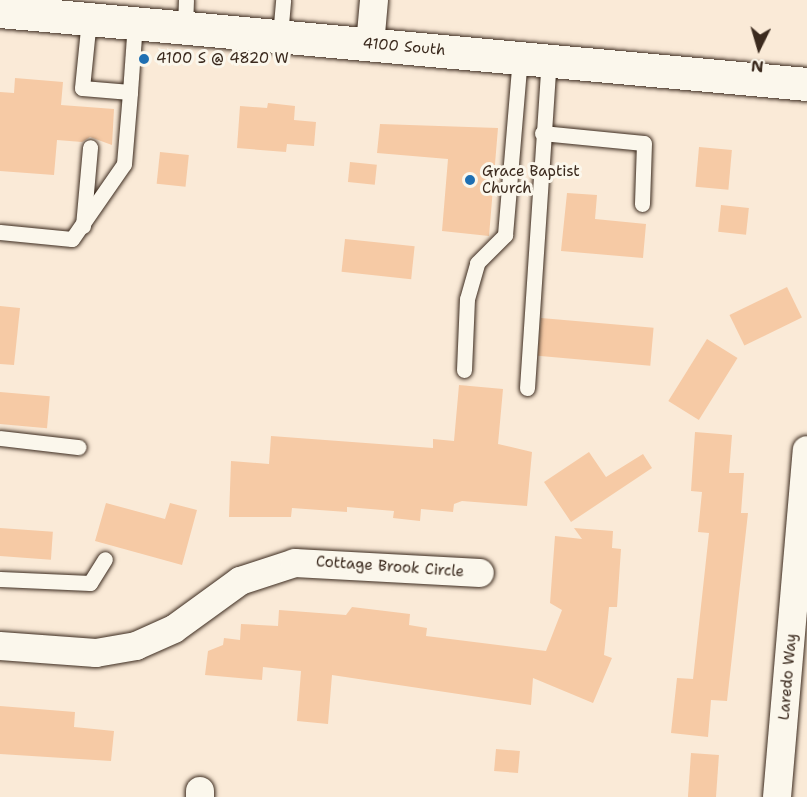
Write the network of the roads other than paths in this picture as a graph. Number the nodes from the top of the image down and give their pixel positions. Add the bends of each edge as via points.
1 (283, 0) edge
2 (374, 0) edge
3 (0, 11) edge
4 (185, 14) edge
5 (89, 19) junction
6 (135, 23) junction
7 (280, 36) junction
8 (370, 45) junction
9 (534, 59) junction
10 (807, 84) edge
11 (88, 89) junction
12 (130, 92) junction
13 (94, 105) dead end
14 (542, 133) junction
15 (90, 147) dead end
16 (642, 204) dead end
17 (82, 226) junction
18 (0, 232) edge
19 (464, 370) dead end
20 (527, 388) dead end
21 (0, 438) edge
22 (78, 447) dead end
23 (807, 450) edge
24 (105, 559) dead end
25 (480, 573) dead end
26 (0, 579) edge
27 (0, 646) edge
28 (796, 705) edge
29 (777, 797) edge

1 - 7 lane
2 - 8 street
3 - 5 main road, 4100 South
4 - 6 main road, 4100 South
4 - 7 main road, 4100 South
5 - 6 main road, 4100 South
5 - 11 lane
6 - 12 lane
7 - 8 main road, 4100 South
8 - 9 main road, 4100 South
9 - 10 main road, 4100 South
9 - 14 lane
9 - 19 lane via 505,235 477,263 467,299
11 - 12 lane
11 - 13 lane
12 - 17 lane via 124,164
14 - 16 lane via 644,143
14 - 20 lane
15 - 17 lane
17 - 18 lane via 72,239
21 - 22 lane
23 - 28 street, Laredo Way
24 - 26 lane via 90,583
25 - 27 street, Cottage Brook Circle via 295,563 240,581 174,628 136,646 96,653
28 - 29 street, Laredo Way

